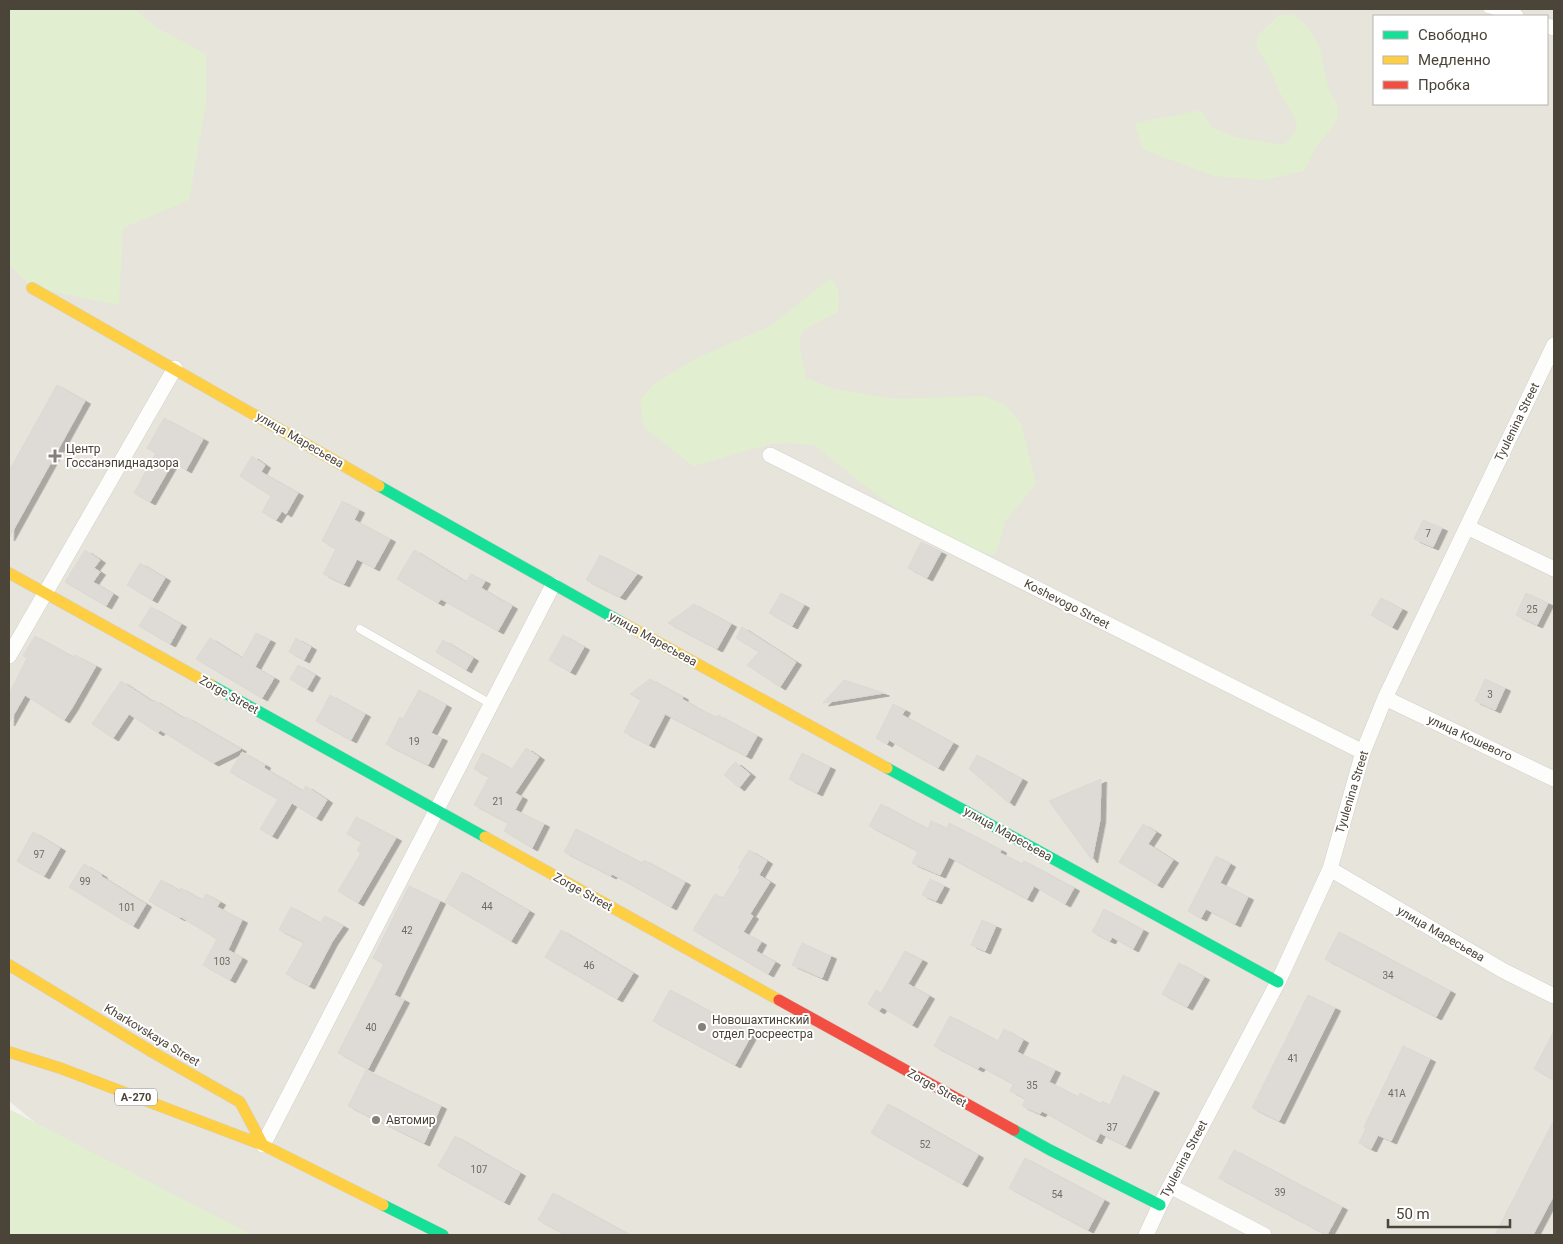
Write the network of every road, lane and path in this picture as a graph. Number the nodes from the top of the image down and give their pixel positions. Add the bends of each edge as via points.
1 (1488, 9) edge
2 (1510, 14) edge
3 (32, 288) dead end
4 (1553, 350) edge
5 (175, 368) junction
6 (770, 456) dead end
7 (1467, 528) junction
8 (1554, 569) edge
9 (9, 573) edge
10 (553, 585) junction
11 (46, 592) junction
12 (360, 628) dead end
13 (9, 656) edge
14 (1385, 698) junction
15 (491, 704) junction
16 (1364, 752) junction
17 (1554, 779) edge
18 (436, 811) junction
19 (1330, 869) junction
20 (9, 965) edge
21 (1278, 982) junction
22 (1554, 996) edge
23 (9, 1052) edge
24 (263, 1145) junction
25 (1170, 1186) junction
26 (1160, 1205) junction
27 (443, 1235) edge
28 (1146, 1235) edge
29 (1264, 1235) edge

1 - 2 lane
3 - 5 main road, улица Маресьева
4 - 7 street, Tyulenina Street
5 - 10 main road, улица Маресьева
5 - 11 street
6 - 16 street, Koshevogo Street
7 - 8 street
7 - 14 street, Tyulenina Street
9 - 11 main road, Zorge Street
10 - 15 street
10 - 21 main road, улица Маресьева
11 - 13 street
11 - 18 main road, Zorge Street
12 - 15 lane
14 - 16 street, Tyulenina Street
14 - 17 street, улица Кошевого
15 - 18 street
16 - 19 street, Tyulenina Street
18 - 24 street
18 - 26 main road, Zorge Street via 1050,1150
19 - 21 street, Tyulenina Street
19 - 22 street, улица Маресьева via 1504,971
20 - 24 main road, Kharkovskaya Street via 240,1102
21 - 25 street, Tyulenina Street
23 - 24 main road, А-270 via 60,1068
24 - 27 main road, А-270
25 - 26 street, Tyulenina Street
25 - 29 street
26 - 28 street, Tyulenina Street

